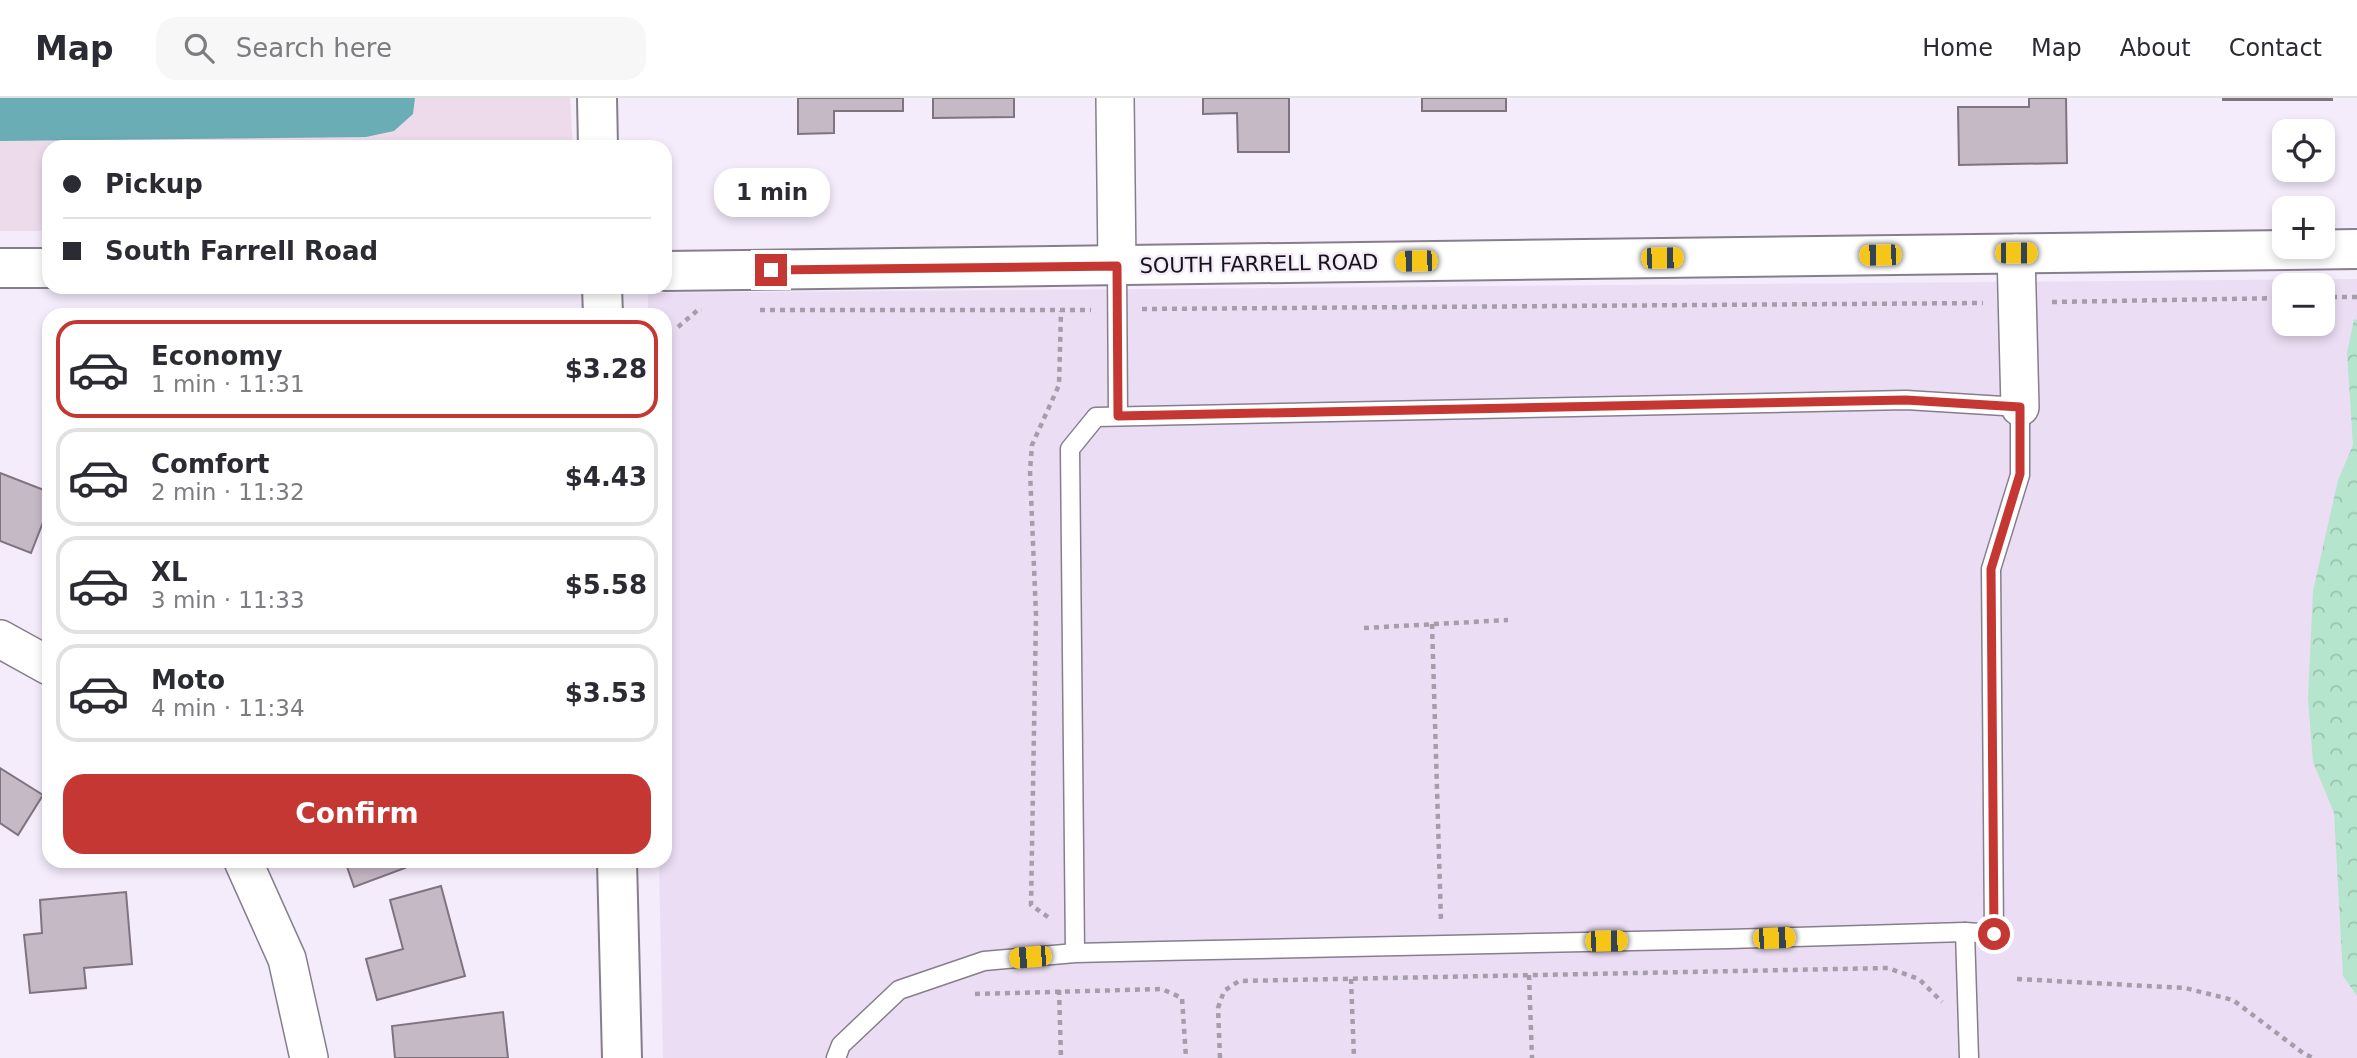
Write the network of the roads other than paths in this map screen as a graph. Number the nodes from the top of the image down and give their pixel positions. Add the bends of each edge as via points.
1 (597, 98) edge
2 (1115, 98) edge
3 (598, 140) edge
4 (2357, 249) edge
5 (2016, 253) junction
6 (1117, 266) junction
7 (0, 268) edge
8 (42, 268) edge
9 (672, 271) edge
10 (2020, 407) junction
11 (1118, 416) junction
12 (0, 639) edge
13 (42, 662) edge
14 (246, 868) edge
15 (617, 868) edge
16 (1965, 932) junction
17 (1075, 953) junction
18 (309, 1058) edge
19 (622, 1058) edge
20 (836, 1058) edge
21 (1969, 1058) edge

1 - 3 street
2 - 6 street
4 - 5 street, SOUTH FARRELL ROAD
5 - 6 street, SOUTH FARRELL ROAD
5 - 10 street
6 - 9 street, SOUTH FARRELL ROAD
6 - 11 lane
7 - 8 street
10 - 11 lane via 1906,400
10 - 16 lane via 2020,474 1991,569 1994,934
11 - 17 lane via 1096,417 1070,449
12 - 13 street
14 - 18 street via 287,959
15 - 19 street
16 - 17 lane
16 - 21 lane
17 - 20 lane via 984,961 899,990 841,1045

